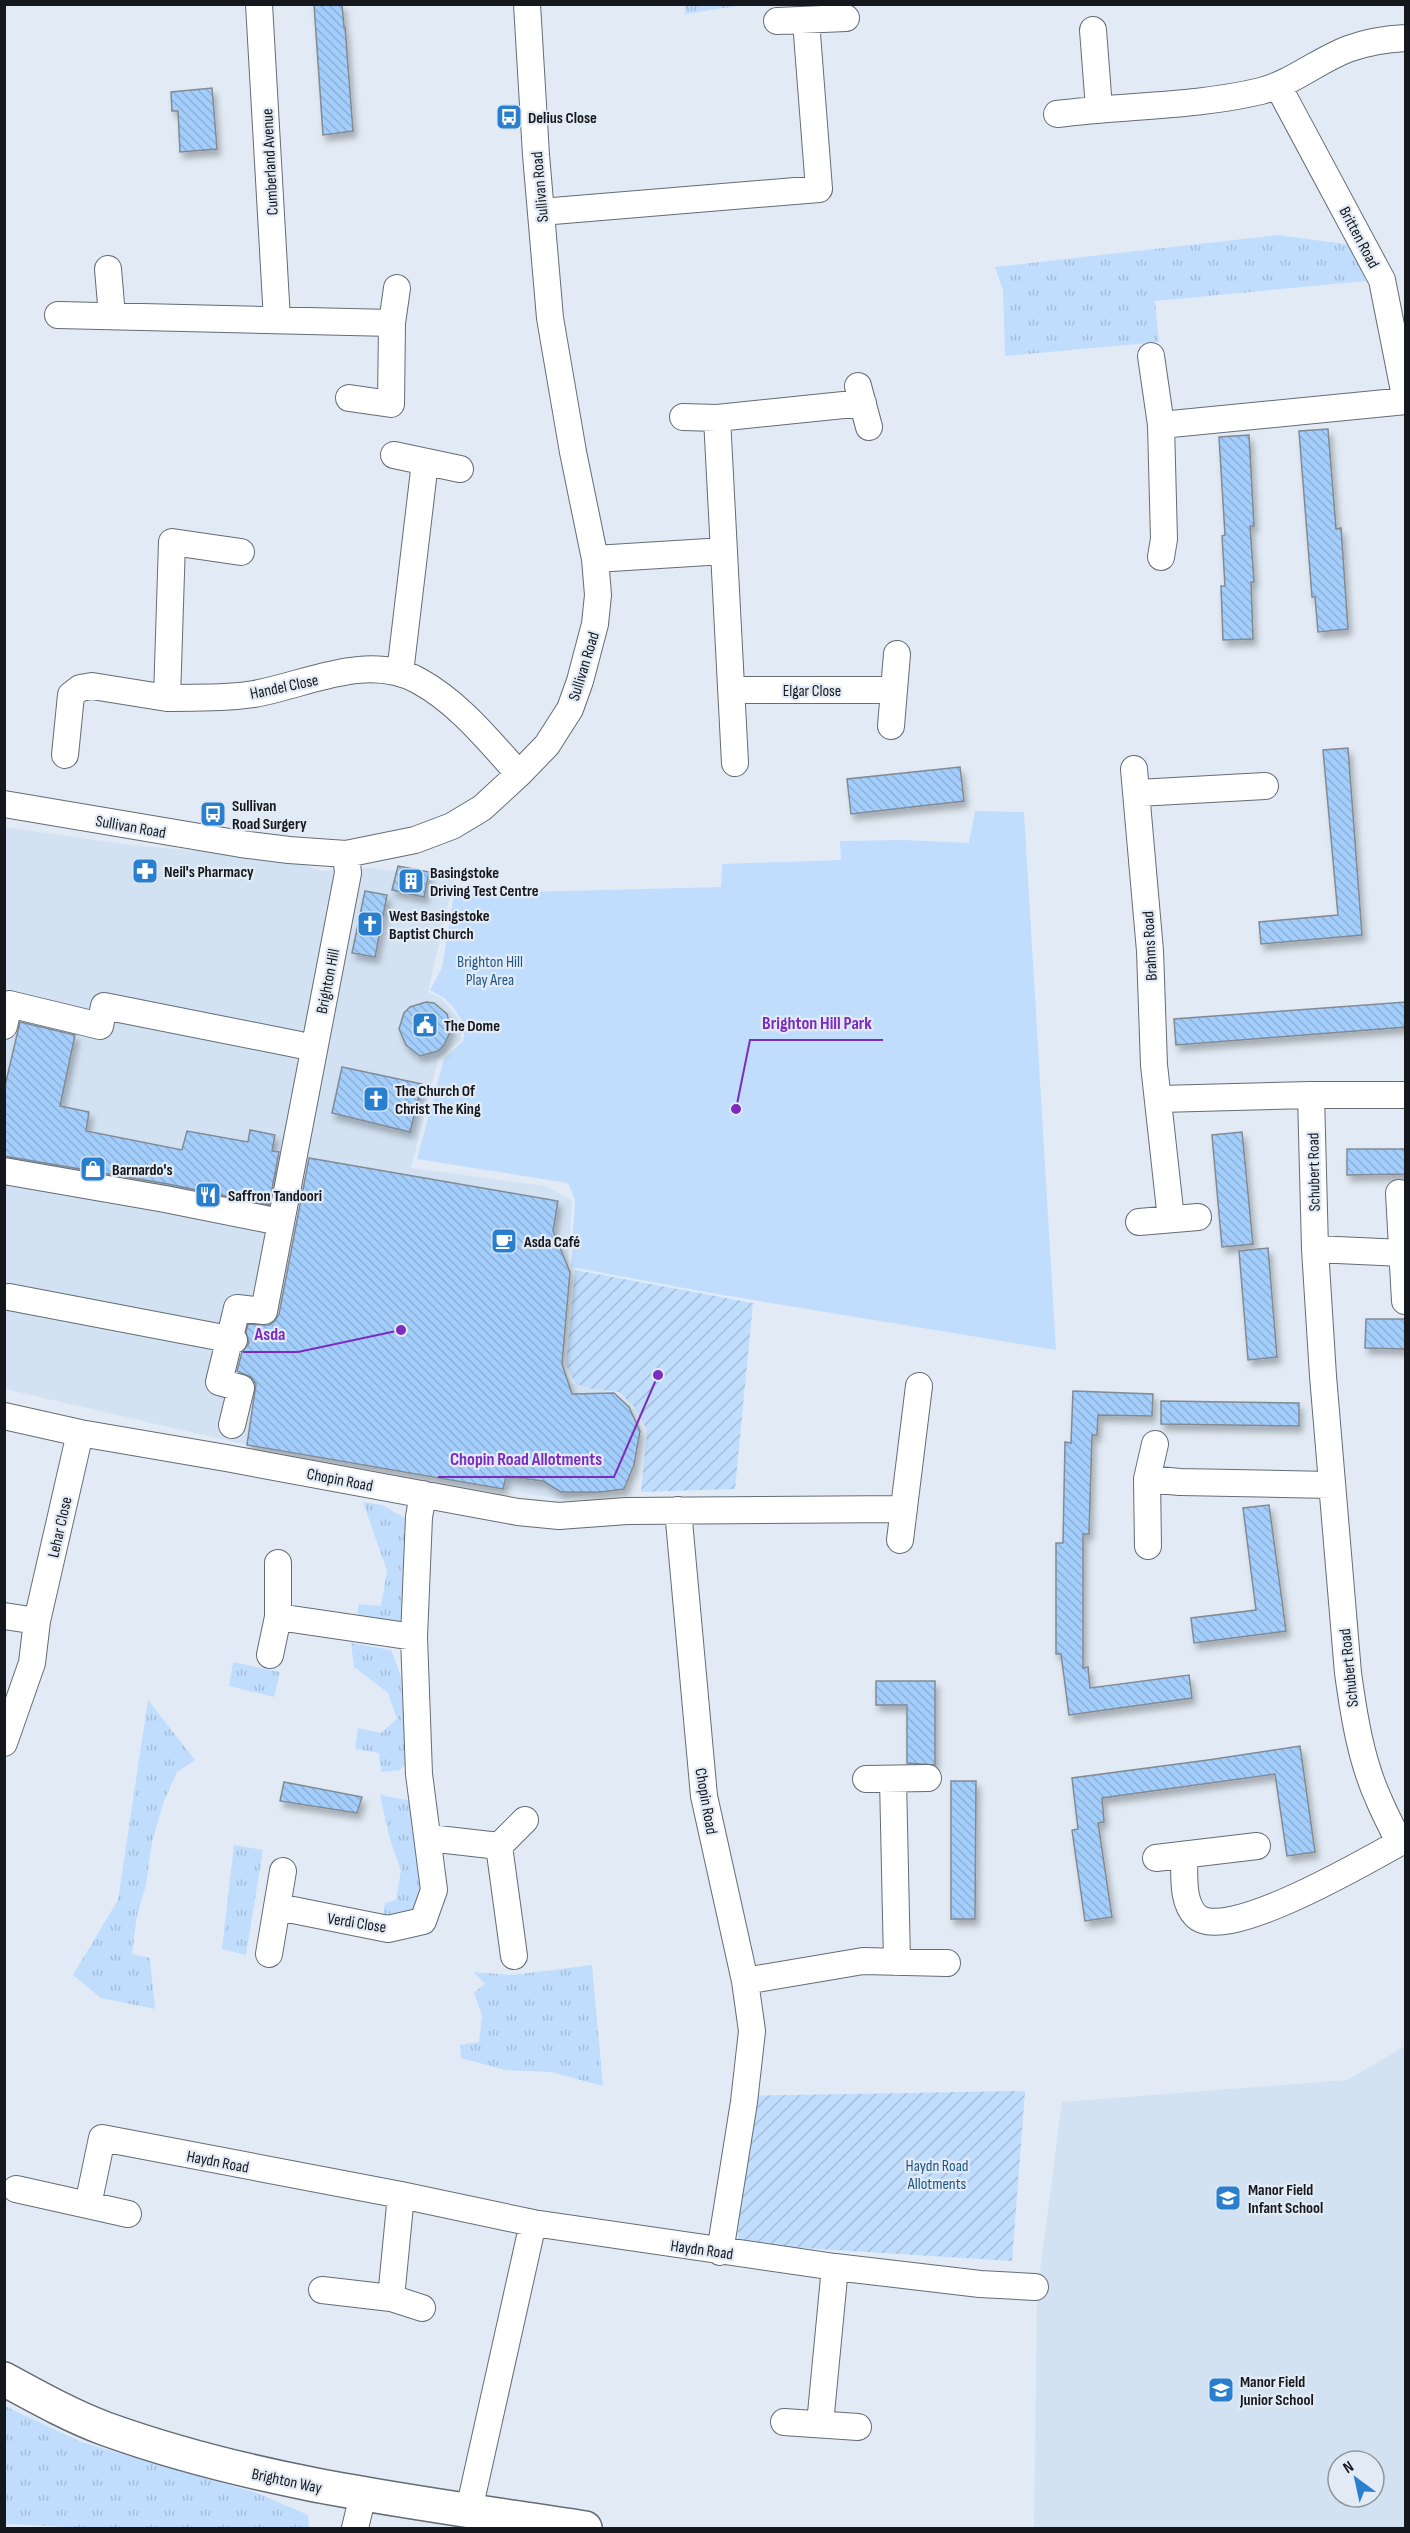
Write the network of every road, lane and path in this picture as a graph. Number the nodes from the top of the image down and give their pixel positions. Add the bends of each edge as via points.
1 (259, 4) edge
2 (527, 4) edge
3 (846, 18) dead end
4 (777, 21) dead end
5 (806, 21) junction
6 (1093, 30) dead end
7 (1406, 38) edge
8 (1278, 86) junction
9 (1100, 108) junction
10 (1057, 114) dead end
11 (541, 212) junction
12 (108, 270) dead end
13 (397, 288) dead end
14 (58, 315) dead end
15 (112, 316) junction
16 (278, 321) junction
17 (392, 323) junction
18 (1151, 356) dead end
19 (349, 398) dead end
20 (1406, 401) edge
21 (863, 405) dead end
22 (682, 417) dead end
23 (717, 418) junction
24 (1161, 425) junction
25 (394, 455) dead end
26 (426, 462) junction
27 (460, 469) dead end
28 (724, 551) junction
29 (241, 552) dead end
30 (1161, 558) dead end
31 (595, 559) junction
32 (897, 654) dead end
33 (399, 674) junction
34 (731, 690) junction
35 (893, 690) junction
36 (167, 698) junction
37 (891, 726) dead end
38 (65, 755) dead end
39 (735, 763) dead end
40 (519, 774) junction
41 (1265, 786) dead end
42 (4, 804) edge
43 (346, 854) junction
44 (4, 1026) edge
45 (300, 1045) dead end
46 (1311, 1095) junction
47 (1406, 1095) edge
48 (1160, 1099) junction
49 (4, 1171) edge
50 (1399, 1193) dead end
51 (1198, 1217) dead end
52 (1171, 1219) junction
53 (280, 1222) junction
54 (1139, 1222) dead end
55 (1315, 1249) junction
56 (1403, 1253) junction
57 (9, 1297) dead end
58 (1405, 1301) edge
59 (232, 1340) junction
60 (919, 1386) dead end
61 (4, 1416) edge
62 (232, 1425) dead end
63 (80, 1434) junction
64 (1155, 1444) dead end
65 (1147, 1479) junction
66 (1331, 1485) junction
67 (423, 1494) junction
68 (904, 1509) junction
69 (678, 1510) junction
70 (900, 1540) dead end
71 (1148, 1546) dead end
72 (278, 1563) dead end
73 (4, 1616) edge
74 (278, 1617) junction
75 (37, 1621) junction
76 (414, 1637) junction
77 (270, 1655) dead end
78 (4, 1743) edge
79 (928, 1778) dead end
80 (866, 1779) dead end
81 (893, 1779) junction
82 (525, 1820) dead end
83 (429, 1838) junction
84 (1402, 1841) edge
85 (499, 1846) junction
86 (1257, 1846) dead end
87 (1184, 1855) junction
88 (1156, 1858) dead end
89 (283, 1871) dead end
90 (278, 1907) junction
91 (268, 1954) dead end
92 (514, 1956) dead end
93 (897, 1962) junction
94 (947, 1963) dead end
95 (745, 1981) junction
96 (16, 2189) dead end
97 (401, 2195) junction
98 (88, 2205) junction
99 (128, 2214) dead end
100 (533, 2223) junction
101 (720, 2252) junction
102 (835, 2267) junction
103 (1035, 2287) dead end
104 (322, 2290) dead end
105 (391, 2298) junction
106 (422, 2308) dead end
107 (4, 2379) edge
108 (784, 2422) dead end
109 (820, 2424) junction
110 (858, 2427) dead end
111 (363, 2495) junction
112 (470, 2510) junction
113 (355, 2529) edge
114 (585, 2529) edge

1 - 16 street, Cumberland Avenue
2 - 11 street, Sullivan Road
3 - 5 street
4 - 5 street
5 - 11 street via 819,189
6 - 9 street
7 - 8 street via 1382,39 1346,50
8 - 9 street via 1192,104
8 - 20 street, Britten Road via 1382,280
9 - 10 street
11 - 31 street, Sullivan Road via 550,318
12 - 15 street
13 - 17 street
14 - 15 street
15 - 16 street
16 - 17 street
17 - 19 street via 391,404
18 - 24 street
20 - 24 street, Britten Road
21 - 23 street
22 - 23 street
23 - 28 street
24 - 30 street
25 - 26 street
26 - 27 street
26 - 33 street
28 - 31 street
28 - 34 street
29 - 36 street via 172,542
31 - 40 street, Sullivan Road via 596,624 580,681 570,709 547,745
32 - 35 street
33 - 36 street, Handel Close via 352,670 252,694
33 - 40 street, Handel Close via 418,680 459,710
34 - 35 street, Elgar Close
34 - 39 street
35 - 37 street
36 - 38 street, Handel Close via 81,687 71,694
40 - 43 street, Sullivan Road via 482,808 452,826 415,840
41 - 48 street, Brahms Road via 1136,781 1150,951 1154,1065
42 - 43 street, Sullivan Road via 241,844
43 - 53 street, Brighton Hill via 348,873
44 - 45 street via 9,1004 100,1026 104,1006
46 - 47 street
46 - 48 street
46 - 55 street, Schubert Road
48 - 52 street, Brahms Road
49 - 53 street
50 - 56 street
51 - 52 street
52 - 54 street
53 - 59 street, Brighton Hill via 264,1311 237,1308
55 - 56 street
55 - 66 street, Schubert Road
56 - 58 street
57 - 59 street
59 - 62 street via 219,1382 241,1388
60 - 68 street
61 - 63 street, Chopin Road
63 - 67 street, Chopin Road
63 - 75 street, Lehar Close
64 - 65 street
65 - 66 street
65 - 71 street
66 - 84 street, Schubert Road via 1354,1718 1378,1799
67 - 69 street, Chopin Road via 559,1516
67 - 76 street, Verdi Close
68 - 69 street, Chopin Road
68 - 70 street
69 - 95 street, Chopin Road via 704,1796
72 - 74 street
73 - 75 street
74 - 76 street
74 - 77 street
75 - 78 street, Lehar Close via 33,1663
76 - 83 street, Verdi Close via 419,1774
79 - 81 street
80 - 81 street
81 - 93 street
82 - 85 street
83 - 85 street
83 - 90 street, Verdi Close via 434,1890 423,1921 388,1929
84 - 87 street, Schubert Road via 1277,1906 1212,1924 1197,1917 1187,1903
85 - 92 street
86 - 87 street
87 - 88 street
89 - 90 street
90 - 91 street
93 - 94 street
93 - 95 street via 862,1961
95 - 101 street, Chopin Road via 752,2031
96 - 98 street
97 - 98 street, Haydn Road via 102,2138
97 - 100 street, Haydn Road
97 - 105 street
98 - 99 street
100 - 101 street, Haydn Road
100 - 112 street
101 - 102 street, Haydn Road
102 - 103 street, Haydn Road
102 - 109 street
104 - 105 street
105 - 106 street
107 - 111 street, Brighton Way via 61,2409 126,2435 271,2478
108 - 109 street
109 - 110 street
111 - 112 street, Brighton Way
111 - 113 street
112 - 114 street, Brighton Way

